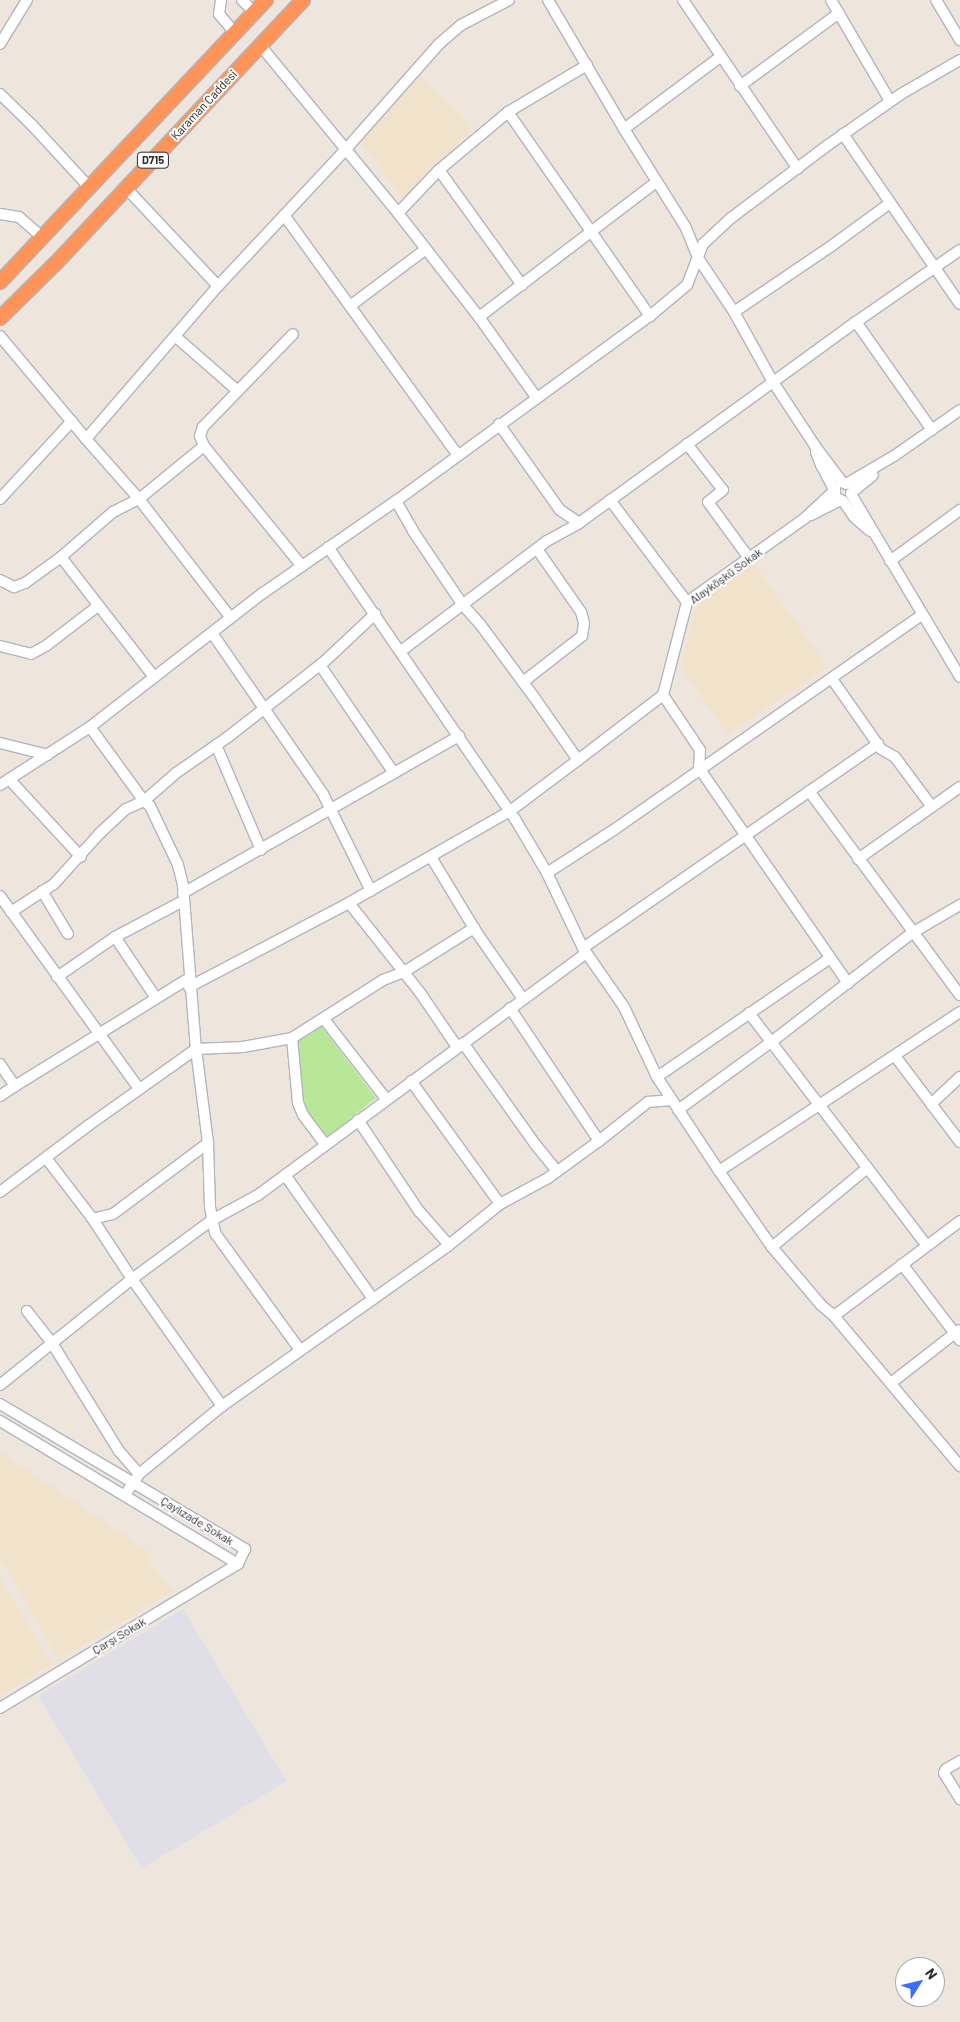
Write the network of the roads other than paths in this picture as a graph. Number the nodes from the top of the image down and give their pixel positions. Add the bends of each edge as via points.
1 (27, 0) edge
2 (221, 0) edge
3 (242, 0) edge
4 (266, 0) edge
5 (304, 0) edge
6 (509, 0) edge
7 (548, 0) edge
8 (683, 0) edge
9 (831, 0) edge
10 (936, 0) edge
11 (254, 12) junction
12 (839, 13) junction
13 (235, 33) junction
14 (960, 40) edge
15 (0, 44) edge
16 (260, 46) junction
17 (720, 57) junction
18 (960, 60) edge
19 (588, 65) junction
20 (740, 86) junction
21 (0, 94) edge
22 (890, 102) junction
23 (508, 112) junction
24 (624, 129) junction
25 (843, 134) junction
26 (347, 148) junction
27 (798, 169) junction
28 (439, 170) junction
29 (656, 182) junction
30 (89, 187) junction
31 (126, 188) junction
32 (890, 203) junction
33 (398, 212) junction
34 (0, 214) edge
35 (284, 215) junction
36 (592, 232) junction
37 (42, 237) junction
38 (426, 249) junction
39 (960, 250) edge
40 (698, 258) junction
41 (935, 267) junction
42 (0, 282) edge
43 (522, 285) junction
44 (218, 286) junction
45 (960, 304) edge
46 (350, 306) junction
47 (734, 312) junction
48 (650, 316) junction
49 (479, 317) junction
50 (0, 318) edge
51 (856, 322) junction
52 (292, 334) dead end
53 (0, 336) edge
54 (176, 337) junction
55 (773, 382) junction
56 (238, 391) junction
57 (536, 397) junction
58 (960, 410) edge
59 (72, 421) junction
60 (499, 424) junction
61 (932, 430) junction
62 (86, 440) junction
63 (687, 444) junction
64 (204, 446) junction
65 (458, 455) junction
66 (843, 492) junction
67 (0, 499) edge
68 (139, 499) junction
69 (610, 500) junction
70 (396, 501) junction
71 (960, 510) edge
72 (579, 522) junction
73 (328, 548) junction
74 (537, 548) junction
75 (60, 557) junction
76 (749, 558) junction
77 (890, 561) junction
78 (302, 566) junction
79 (0, 580) edge
80 (687, 602) junction
81 (462, 604) junction
82 (98, 606) junction
83 (375, 614) junction
84 (922, 615) junction
85 (231, 618) junction
86 (212, 632) junction
87 (0, 646) edge
88 (401, 650) junction
89 (320, 665) junction
90 (960, 677) edge
91 (154, 678) junction
92 (832, 679) junction
93 (523, 682) junction
94 (663, 695) junction
95 (264, 707) junction
96 (90, 728) junction
97 (459, 736) junction
98 (0, 744) edge
99 (878, 744) junction
100 (216, 745) junction
101 (48, 755) junction
102 (578, 760) junction
103 (699, 768) junction
104 (394, 773) junction
105 (4, 782) edge
106 (960, 787) edge
107 (810, 791) junction
108 (144, 801) junction
109 (932, 807) junction
110 (330, 811) junction
111 (510, 811) junction
112 (745, 835) junction
113 (261, 850) junction
114 (81, 857) junction
115 (431, 857) junction
116 (858, 859) junction
117 (546, 873) junction
118 (371, 890) junction
119 (42, 892) junction
120 (0, 896) edge
121 (183, 897) junction
122 (349, 903) junction
123 (960, 905) edge
124 (11, 912) junction
125 (474, 928) junction
126 (912, 933) junction
127 (68, 934) dead end
128 (115, 938) junction
129 (584, 950) junction
130 (830, 958) junction
131 (404, 972) junction
132 (57, 976) junction
133 (189, 982) junction
134 (848, 983) junction
135 (960, 995) edge
136 (156, 998) junction
137 (523, 999) junction
138 (510, 1008) junction
139 (960, 1012) edge
140 (749, 1013) junction
141 (324, 1019) junction
142 (98, 1032) junction
143 (292, 1038) junction
144 (770, 1043) junction
145 (460, 1045) junction
146 (196, 1050) junction
147 (895, 1056) junction
148 (0, 1064) edge
149 (960, 1076) edge
150 (657, 1077) junction
151 (411, 1081) junction
152 (15, 1086) junction
153 (139, 1089) junction
154 (0, 1096) edge
155 (386, 1099) junction
156 (672, 1100) junction
157 (931, 1104) junction
158 (820, 1106) junction
159 (678, 1110) junction
160 (358, 1120) junction
161 (599, 1141) junction
162 (960, 1142) edge
163 (208, 1143) junction
164 (326, 1144) junction
165 (46, 1158) junction
166 (867, 1168) junction
167 (719, 1170) junction
168 (557, 1171) junction
169 (285, 1175) junction
170 (0, 1192) edge
171 (500, 1204) junction
172 (92, 1218) junction
173 (212, 1220) junction
174 (960, 1221) edge
175 (449, 1245) junction
176 (927, 1246) junction
177 (772, 1247) junction
178 (902, 1264) junction
179 (132, 1279) junction
180 (373, 1299) junction
181 (27, 1310) dead end
182 (834, 1316) junction
183 (958, 1334) edge
184 (52, 1343) junction
185 (300, 1350) junction
186 (890, 1383) junction
187 (0, 1385) edge
188 (0, 1404) edge
189 (222, 1406) junction
190 (0, 1421) edge
191 (960, 1466) edge
192 (136, 1478) junction
193 (125, 1495) junction
194 (238, 1564) junction
195 (0, 1708) edge
196 (960, 1761) edge
197 (960, 1799) edge

1 - 15 street
2 - 13 street via 219,14
3 - 11 street
4 - 11 highway, D715
5 - 16 highway, Karaman Caddesi / D715
6 - 26 street via 462,25 439,44
7 - 19 street
8 - 17 street
9 - 12 street
10 - 14 street
11 - 13 highway, D715
12 - 20 street
12 - 22 street
13 - 30 highway, D715
16 - 26 street
16 - 31 highway, Karaman Caddesi / D715
17 - 20 street
17 - 24 street
18 - 22 street
19 - 23 street
19 - 24 street
20 - 27 street
21 - 30 street
22 - 25 street
23 - 28 street
23 - 36 street
24 - 29 street
25 - 27 street
25 - 32 street
26 - 33 street
26 - 35 street
27 - 40 street via 731,218 703,244
28 - 33 street
28 - 43 street
29 - 36 street
29 - 40 street via 686,228
30 - 37 highway, D715
31 - 44 street
31 - 50 highway, Karaman Caddesi / D715
32 - 41 street
32 - 47 street
33 - 38 street
34 - 37 street via 19,217
35 - 44 street
35 - 46 street
36 - 43 street
36 - 48 street
37 - 42 highway, D715
38 - 46 street
38 - 49 street
39 - 41 street
40 - 47 street
40 - 48 street via 687,285
41 - 45 street
41 - 51 street
43 - 49 street
44 - 54 street
46 - 65 street
47 - 55 street
48 - 57 street
49 - 57 street
51 - 55 street
51 - 61 street
52 - 56 street
53 - 59 street
54 - 56 street
54 - 62 street
55 - 63 street
55 - 66 street
56 - 64 street via 203,427 200,436
57 - 60 street
58 - 61 street, Alayköşkü Sokak
59 - 62 street
59 - 67 street
60 - 65 street
60 - 72 street via 560,510
61 - 66 street, Alayköşkü Sokak
62 - 68 street
63 - 69 street
63 - 76 street via 723,490 708,502
64 - 68 street
64 - 78 street
65 - 70 street
66 - 76 street, Alayköşkü Sokak
66 - 77 street via 854,517 874,535
68 - 75 street via 113,512
68 - 85 street
69 - 72 street
69 - 80 street
70 - 73 street
70 - 81 street
71 - 77 street
72 - 74 street
73 - 78 street
73 - 83 street
74 - 81 street
74 - 93 street via 581,612 583,630 582,636
75 - 79 street via 25,584 14,587
75 - 82 street
76 - 80 street, Alayköşkü Sokak
77 - 84 street
78 - 85 street
80 - 94 street, Alayköşkü Sokak
81 - 88 street
81 - 93 street
82 - 87 street via 47,646 31,654
82 - 91 street
83 - 88 street
83 - 89 street
84 - 90 street
84 - 92 street
85 - 86 street
86 - 91 street
86 - 95 street
88 - 97 street
89 - 95 street
89 - 104 street
91 - 96 street
92 - 99 street
92 - 103 street
93 - 102 street
94 - 102 street
94 - 103 street via 700,750
95 - 100 street
95 - 110 street
96 - 101 street
96 - 108 street
97 - 104 street
97 - 111 street
98 - 101 street
99 - 107 street
99 - 109 street via 895,757
100 - 108 street
100 - 113 street
101 - 105 street
102 - 111 street
103 - 112 street
103 - 117 street
104 - 110 street
105 - 114 street
106 - 109 street
107 - 112 street
107 - 116 street
108 - 114 street via 126,809 100,833
108 - 121 street via 150,806 178,865 184,885
109 - 116 street
110 - 113 street
110 - 118 street
111 - 115 street
111 - 117 street
112 - 129 street
112 - 130 street
113 - 121 street
114 - 119 street
115 - 118 street
115 - 125 street
116 - 126 street
117 - 129 street
118 - 122 street
119 - 124 street
119 - 127 street
120 - 124 street
121 - 128 street
121 - 133 street
122 - 131 street
122 - 133 street
123 - 126 street
124 - 132 street
125 - 131 street
125 - 137 street
126 - 134 street
126 - 135 street
128 - 132 street
128 - 136 street
129 - 137 street
129 - 150 street via 624,1007
130 - 134 street
130 - 140 street
131 - 141 street via 384,980
131 - 145 street
132 - 142 street
133 - 136 street
133 - 146 street
134 - 144 street
136 - 142 street
137 - 138 street
138 - 145 street
138 - 161 street
139 - 147 street
140 - 144 street
140 - 150 street
141 - 143 street
141 - 155 street
142 - 152 street
142 - 153 street
143 - 146 street via 244,1047
143 - 164 street via 298,1103 302,1115
144 - 158 street
144 - 159 street
145 - 151 street
145 - 168 street
146 - 153 street
146 - 163 street
147 - 157 street
147 - 158 street
148 - 152 street
149 - 157 street
150 - 156 street
151 - 155 street
151 - 171 street
152 - 154 street
153 - 165 street
155 - 160 street
156 - 159 street
156 - 161 street via 648,1102
157 - 162 street
158 - 166 street
158 - 167 street
159 - 167 street
160 - 164 street
160 - 175 street via 419,1211
161 - 168 street
163 - 172 street via 113,1214
163 - 173 street
164 - 169 street
165 - 170 street
165 - 172 street
166 - 176 street
166 - 177 street
167 - 177 street
168 - 171 street
169 - 173 street via 258,1195
169 - 180 street
171 - 175 street
172 - 179 street
173 - 179 street
173 - 185 street via 215,1233
174 - 176 street
175 - 180 street
176 - 178 street
177 - 182 street
178 - 182 street
178 - 183 street
179 - 184 street
179 - 189 street
180 - 185 street
181 - 184 street
182 - 186 street
183 - 186 street
184 - 187 street
184 - 192 street
185 - 189 street
186 - 191 street
188 - 192 street, Çaylızade Sokak
189 - 192 street
190 - 193 street, Çaylızade Sokak
192 - 193 street
192 - 194 street, Çaylızade Sokak via 245,1550
193 - 194 street, Çaylızade Sokak
194 - 195 street, Çarşı Sokak
196 - 197 street via 944,1773

